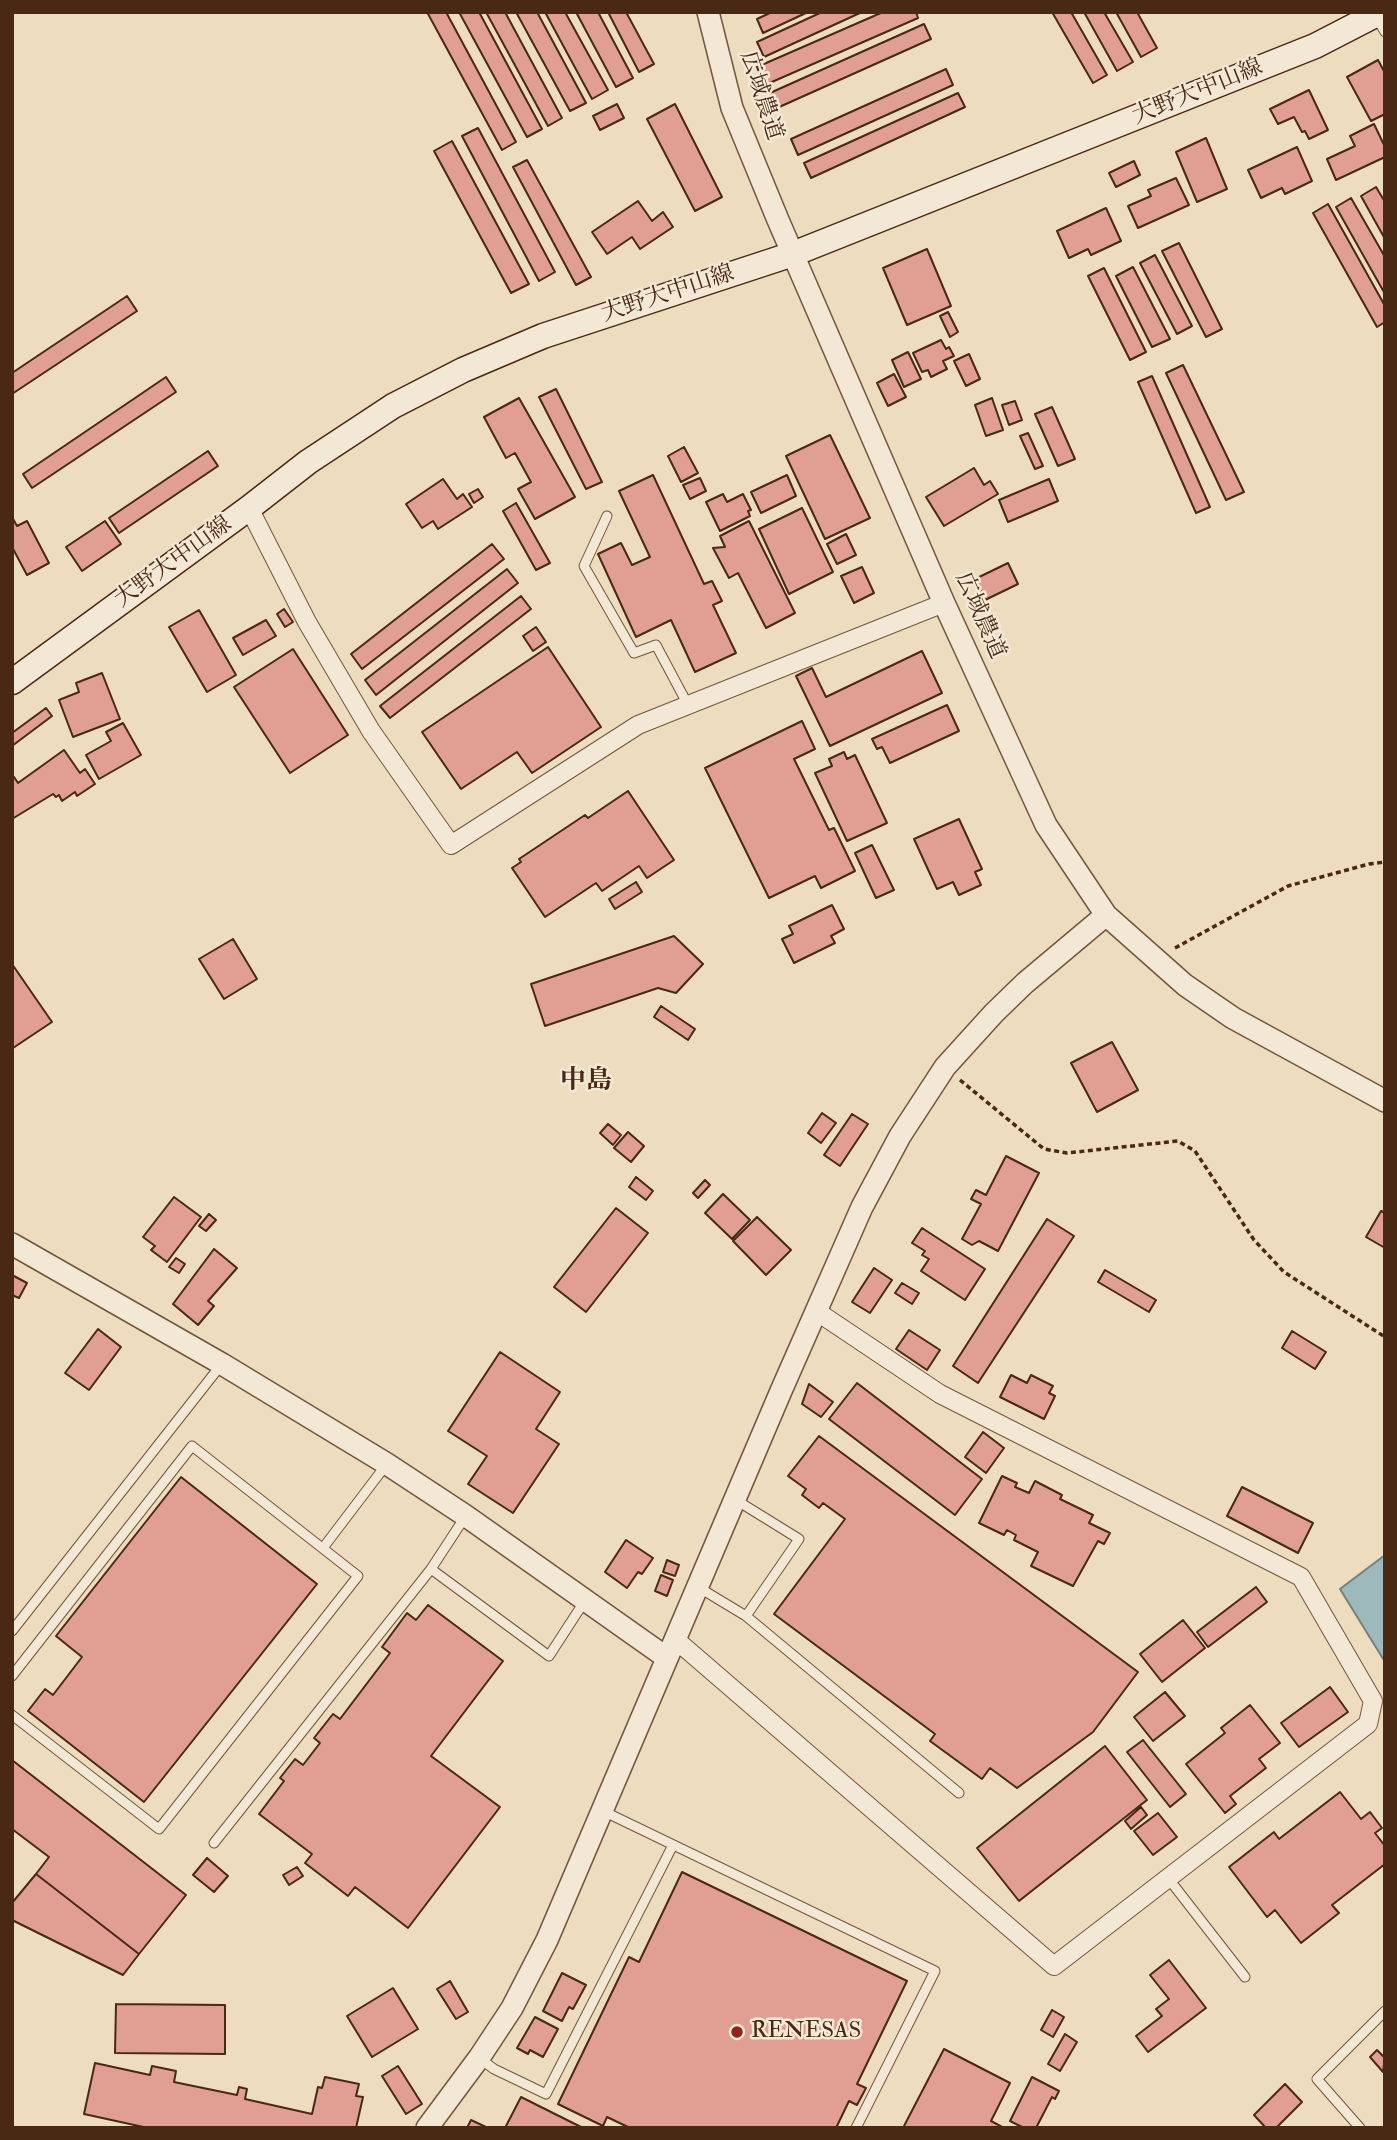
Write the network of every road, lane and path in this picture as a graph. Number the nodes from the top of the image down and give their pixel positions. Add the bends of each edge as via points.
1 (708, 12) edge
2 (1381, 20) edge
3 (793, 254) junction
4 (249, 508) junction
5 (607, 516) dead end
6 (944, 603) junction
7 (12, 682) edge
8 (688, 705) junction
9 (1385, 862) edge
10 (1106, 915) junction
11 (1155, 959) junction
12 (945, 1067) junction
13 (1385, 1101) edge
14 (12, 1244) edge
15 (816, 1311) junction
16 (1385, 1337) edge
17 (222, 1364) junction
18 (387, 1464) junction
19 (736, 1500) junction
20 (466, 1516) junction
21 (323, 1549) junction
22 (431, 1569) junction
23 (698, 1587) junction
24 (585, 1600) junction
25 (746, 1616) junction
26 (12, 1631) edge
27 (671, 1649) junction
28 (12, 1676) edge
29 (12, 1715) edge
30 (959, 1793) dead end
31 (603, 1811) junction
32 (214, 1843) dead end
33 (673, 1845) junction
34 (1168, 1878) junction
35 (1245, 1977) dead end
36 (1385, 2011) edge
37 (479, 2058) junction
38 (427, 2128) edge
39 (856, 2128) edge
40 (1360, 2128) edge

1 - 3 street, 広域農道 via 732,108
2 - 3 main road, 大野大中山線
3 - 4 main road, 大野大中山線 via 543,336 463,370 393,406
3 - 6 street, 広域農道
4 - 7 main road, 大野大中山線
4 - 8 street via 307,622 371,731 451,845 638,725
5 - 8 lane via 584,566 634,653 656,645
6 - 8 street
6 - 10 street, 広域農道 via 1046,825
9 - 11 path via 1288,886
10 - 11 street, 広域農道
10 - 12 street via 1017,991
11 - 13 street, 広域農道 via 1233,1018
12 - 15 street via 900,1136
12 - 16 path via 1044,1149 1067,1153 1178,1141 1195,1151 1254,1240 1284,1272
14 - 17 street
15 - 19 street
15 - 34 street via 940,1394 1301,1577 1373,1701 1368,1724
17 - 18 street
17 - 26 lane
18 - 20 street
18 - 21 lane
19 - 23 street
19 - 25 lane via 799,1539
20 - 22 lane
20 - 24 street
21 - 28 lane via 192,1446
21 - 29 lane via 358,1576 159,1829
22 - 24 lane via 549,1656
22 - 32 lane
23 - 25 lane
23 - 27 street
24 - 27 street
25 - 30 lane
27 - 31 street
27 - 34 street via 1054,1966
31 - 33 lane
31 - 37 street via 547,1940 512,2008
33 - 37 lane via 546,2094
33 - 39 lane via 935,1971
34 - 35 lane
36 - 40 lane via 1317,2078
37 - 38 street

